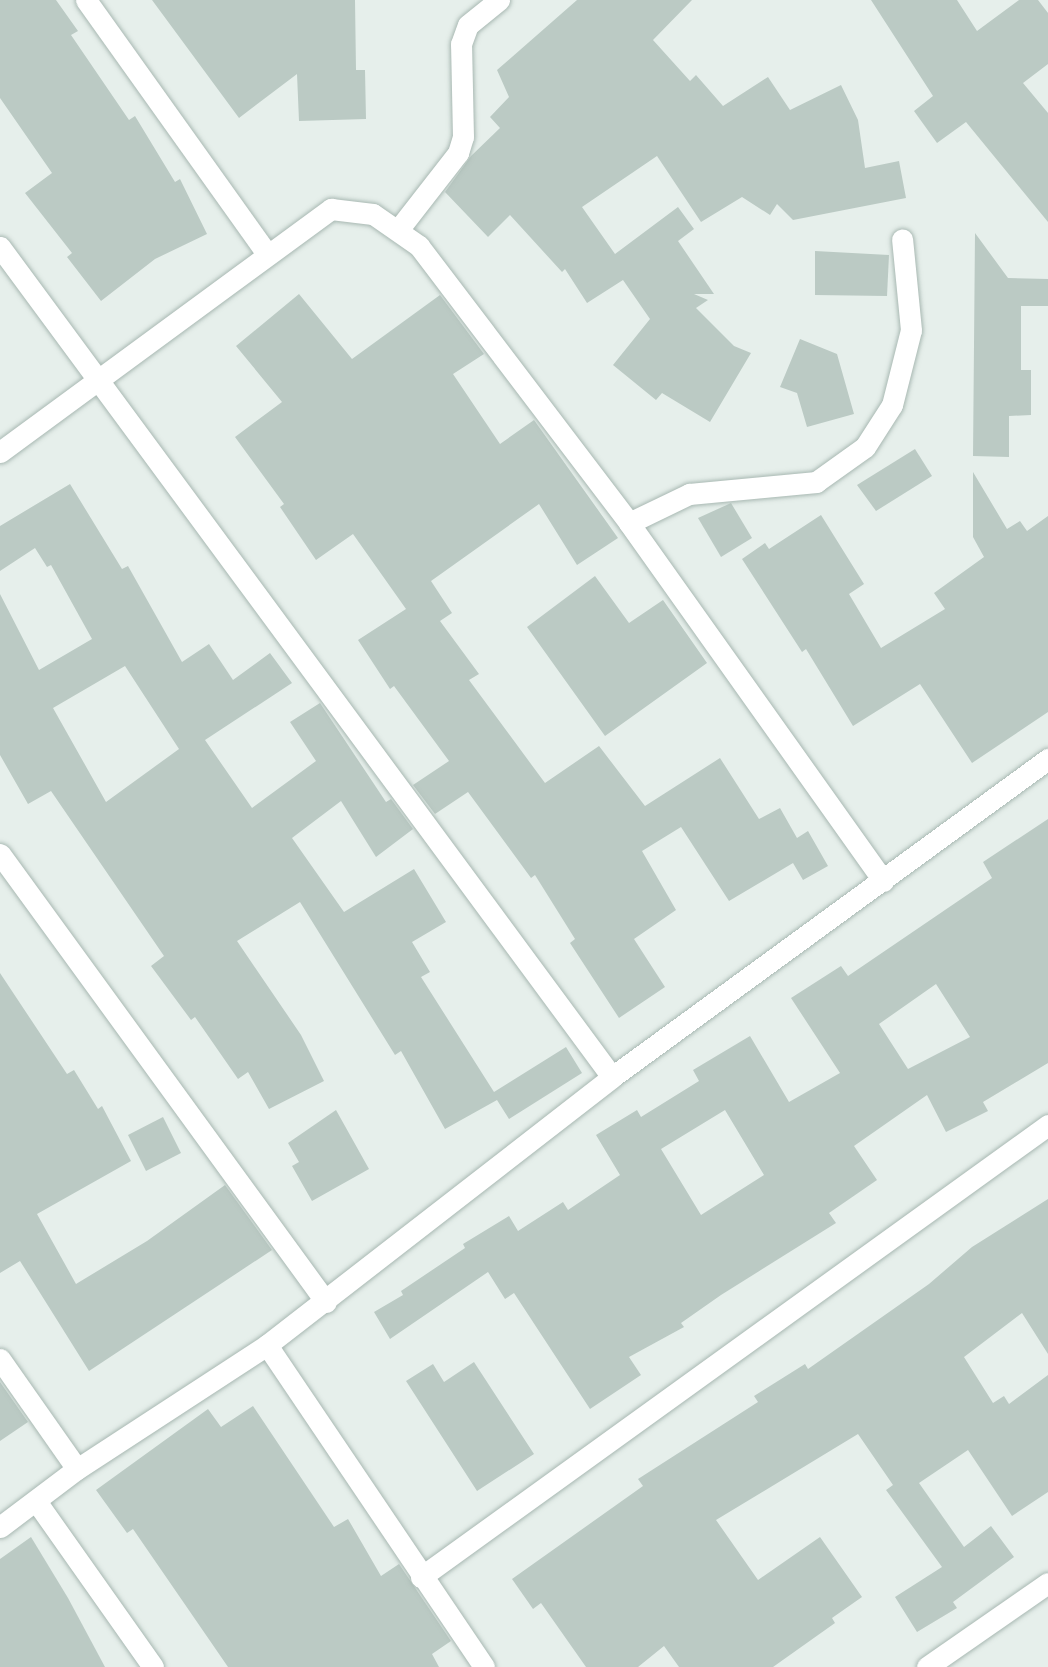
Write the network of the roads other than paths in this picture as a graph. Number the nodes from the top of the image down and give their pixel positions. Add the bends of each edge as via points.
1 (86, 0) edge
2 (499, 0) edge
3 (398, 230) junction
4 (902, 239) dead end
5 (0, 247) edge
6 (267, 254) junction
7 (95, 381) junction
8 (0, 452) edge
9 (629, 523) junction
10 (1048, 759) edge
11 (0, 854) edge
12 (883, 881) junction
13 (612, 1077) junction
14 (1048, 1125) edge
15 (326, 1302) junction
16 (267, 1345) junction
17 (0, 1359) edge
18 (77, 1469) junction
19 (36, 1501) junction
20 (0, 1527) edge
21 (421, 1577) junction
22 (1048, 1583) edge
23 (153, 1667) edge
24 (484, 1667) edge
25 (927, 1667) edge

1 - 6 street
2 - 3 street via 468,25 461,44 463,137 458,153
3 - 6 street via 373,214 331,209
3 - 9 street via 419,246
4 - 9 street via 911,330 892,405 864,447 816,482 689,494
5 - 7 street
6 - 7 street
7 - 8 street
7 - 13 street
9 - 12 street
10 - 12 street
11 - 15 street
12 - 13 street
13 - 15 street
14 - 21 street
15 - 16 street
16 - 18 street
16 - 21 street
17 - 18 street
18 - 19 street
19 - 20 street
19 - 23 street
21 - 24 street
22 - 25 street

